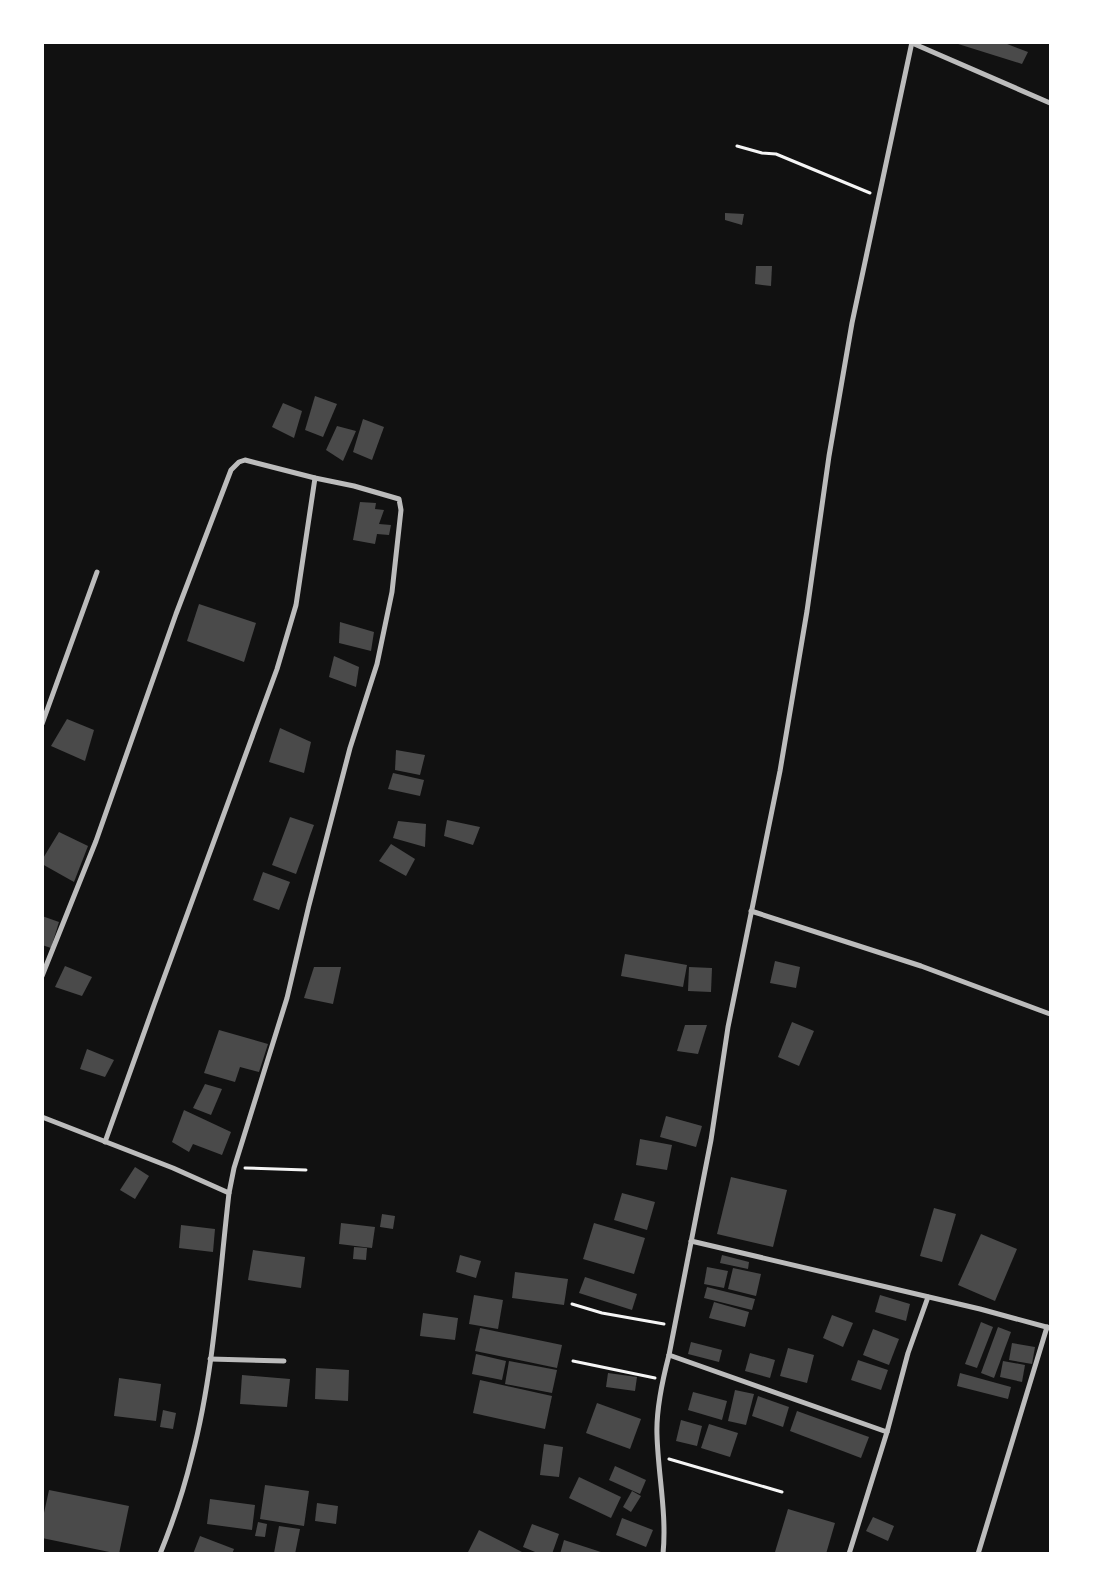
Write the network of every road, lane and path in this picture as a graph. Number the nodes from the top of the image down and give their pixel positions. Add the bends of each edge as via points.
1 (912, 43) edge
2 (1050, 103) edge
3 (737, 146) dead end
4 (880, 197) junction
5 (315, 478) junction
6 (97, 572) dead end
7 (42, 724) edge
8 (751, 911) junction
9 (42, 976) edge
10 (1050, 1014) edge
11 (42, 1117) edge
12 (105, 1142) junction
13 (234, 1168) junction
14 (306, 1170) dead end
15 (229, 1193) junction
16 (691, 1241) junction
17 (928, 1297) junction
18 (572, 1304) dead end
19 (674, 1325) junction
20 (1049, 1327) edge
21 (669, 1355) junction
22 (210, 1359) junction
23 (573, 1361) dead end
24 (284, 1362) dead end
25 (662, 1380) junction
26 (887, 1432) junction
27 (659, 1456) junction
28 (782, 1492) dead end
29 (160, 1554) edge
30 (663, 1554) edge
31 (849, 1554) edge
32 (978, 1554) edge

1 - 2 street
1 - 4 street
3 - 4 path via 776,154
4 - 8 street via 852,323 784,752
5 - 9 street via 245,460 231,470 96,841
5 - 12 street via 298,596 289,634
5 - 13 street via 399,499 401,510 392,592 377,664 350,748 287,998
6 - 7 street
8 - 10 street via 961,980
8 - 16 street
11 - 12 street
12 - 15 street
13 - 14 path
13 - 15 street
15 - 22 street
16 - 17 street
16 - 19 street
17 - 20 street
17 - 26 street via 908,1353
18 - 19 path via 602,1313
19 - 21 street
20 - 32 street
21 - 25 street
21 - 26 street
22 - 24 street
22 - 29 street via 192,1456
23 - 25 path
25 - 27 street via 657,1433
26 - 31 street
27 - 28 path
27 - 30 street

